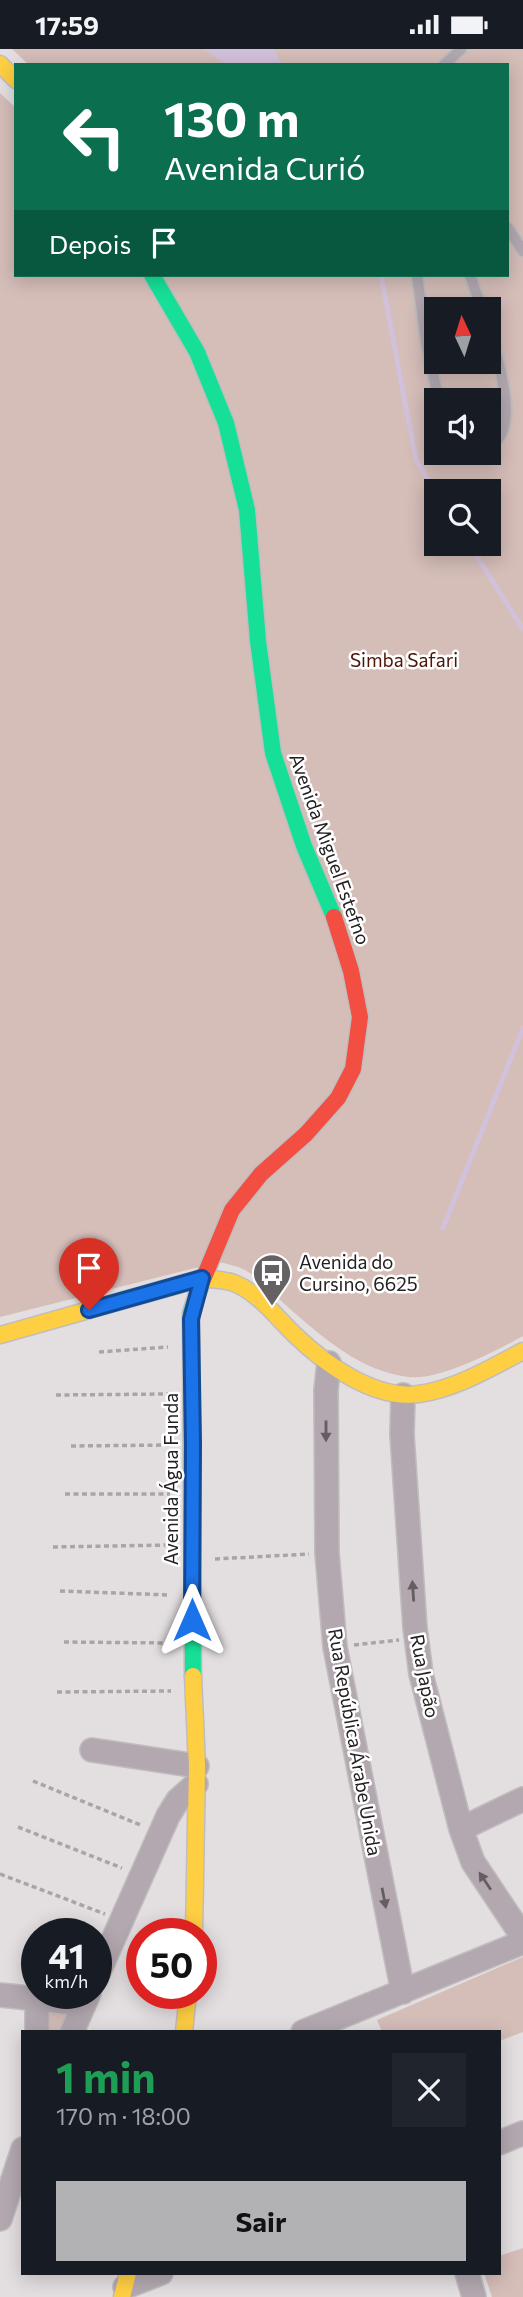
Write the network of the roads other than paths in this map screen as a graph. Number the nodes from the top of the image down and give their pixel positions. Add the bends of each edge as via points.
1 (461, 49) edge
2 (446, 63) edge
3 (0, 64) edge
4 (14, 78) edge
5 (509, 230) edge
6 (523, 251) edge
7 (153, 277) edge
8 (417, 277) edge
9 (471, 277) edge
10 (478, 297) edge
11 (500, 374) edge
12 (436, 388) edge
13 (501, 437) edge
14 (202, 1278) junction
15 (0, 1335) edge
16 (523, 1351) edge
17 (330, 1363) junction
18 (403, 1395) junction
19 (92, 1750) dead end
20 (197, 1775) junction
21 (523, 1799) edge
22 (461, 1829) junction
23 (195, 1918) edge
24 (523, 1940) edge
25 (112, 1944) edge
26 (403, 1992) junction
27 (0, 1995) edge
28 (21, 1997) edge
29 (37, 2009) edge
30 (82, 2009) edge
31 (186, 2009) edge
32 (37, 2030) edge
33 (73, 2030) edge
34 (184, 2030) edge
35 (308, 2030) edge
36 (523, 2133) edge
37 (501, 2142) edge
38 (21, 2152) edge
39 (7, 2170) edge
40 (0, 2219) edge
41 (155, 2275) edge
42 (468, 2275) edge
43 (125, 2286) edge
44 (474, 2297) edge

1 - 2 lane
3 - 4 main road
5 - 6 lane
7 - 14 main road, Avenida Miguel Estefno via 198,352 226,423 247,510 273,753 332,912 360,1017 353,1069 338,1098 261,1174 232,1210
8 - 12 lane
9 - 10 lane
11 - 13 lane via 507,400
14 - 15 main road
14 - 17 main road via 232,1282 246,1290
14 - 20 main road, Avenida Água Funda via 191,1313 191,1644
16 - 18 main road via 486,1371
17 - 18 main road
17 -> 26 street, Rua República Árabe Unida via 326,1390 327,1553 335,1647
22 -> 18 street, Rua Japão via 416,1638
19 - 20 street
20 - 23 main road, Avenida Água Funda
20 - 25 street via 168,1816
21 - 22 street
24 -> 22 street, Rua Japão via 473,1862
24 - 26 street
26 - 35 street
27 - 28 street
29 - 32 street
30 - 33 street
31 - 34 main road
36 - 37 street
38 - 39 street
39 - 40 street
41 - 43 street
42 - 44 street

